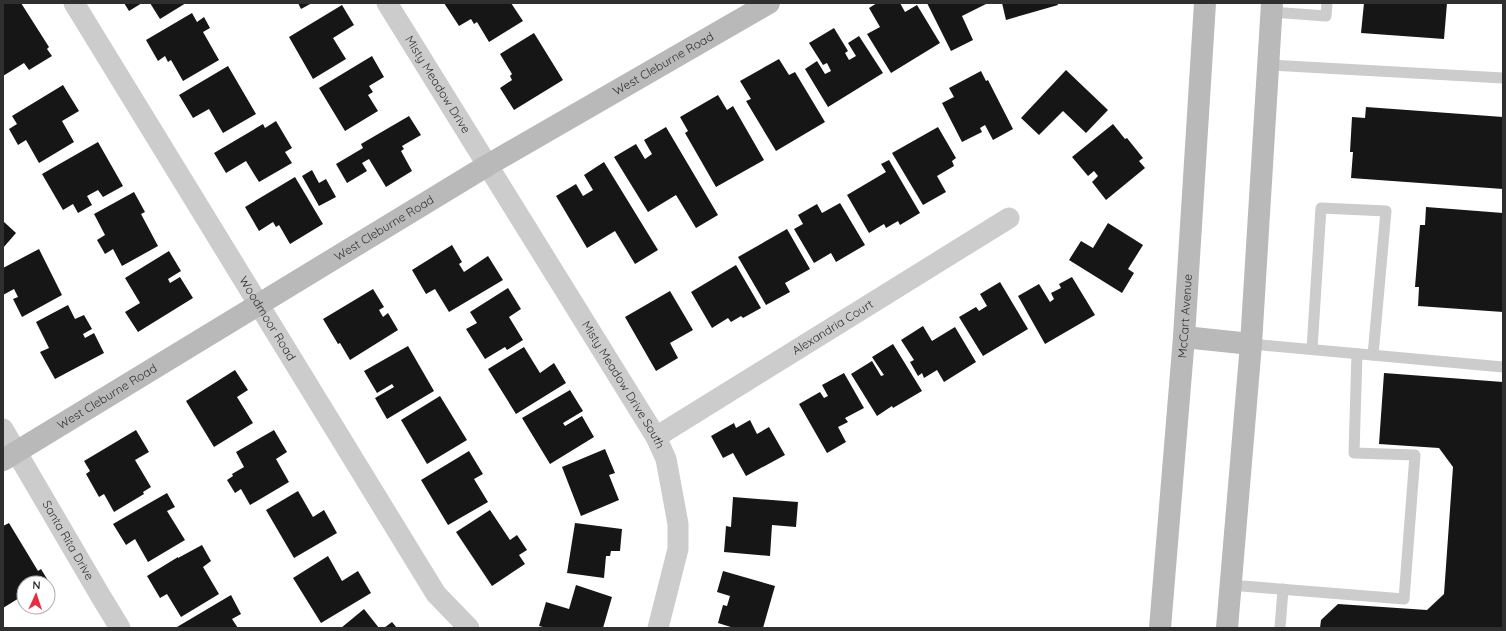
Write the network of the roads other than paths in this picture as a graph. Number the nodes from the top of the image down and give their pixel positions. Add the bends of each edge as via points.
1 (74, 3) edge
2 (387, 3) edge
3 (769, 3) edge
4 (1206, 3) edge
5 (1327, 3) edge
6 (1271, 8) edge
7 (1268, 65) junction
8 (1503, 78) edge
9 (488, 165) junction
10 (1009, 218) dead end
11 (258, 305) junction
12 (1184, 337) junction
13 (1251, 344) junction
14 (1312, 349) junction
15 (1357, 354) junction
16 (1373, 355) junction
17 (1503, 367) edge
18 (3, 429) edge
19 (656, 437) junction
20 (10, 456) edge
21 (1230, 585) junction
22 (1283, 589) junction
23 (120, 628) edge
24 (469, 628) edge
25 (658, 628) edge
26 (1160, 628) edge
27 (1227, 628) edge
28 (1280, 628) edge

1 - 11 street, Woodmoor Road
2 - 9 street, Misty Meadow Drive
3 - 9 main road, West Cleburne Road
4 - 12 main road, McCart Avenue
5 - 6 lane via 1326,16
6 - 7 main road
7 - 8 lane
7 - 13 main road
9 - 11 main road, West Cleburne Road
9 - 19 street, Misty Meadow Drive South
10 - 19 street, Alexandria Court
11 - 20 main road, West Cleburne Road
11 - 24 street, Woodmoor Road via 436,594
12 - 13 main road
12 - 26 main road, McCart Avenue
13 - 14 lane
13 - 21 main road
14 - 15 lane
14 - 16 lane via 1321,208 1386,212
15 - 16 lane
15 - 22 lane via 1354,453 1415,455 1404,599
16 - 17 lane
18 - 20 street, Santa Rita Drive
19 - 25 street, Misty Meadow Drive South via 666,460 678,524 678,548
20 - 23 street, Santa Rita Drive
21 - 22 lane
21 - 27 main road
22 - 28 lane

